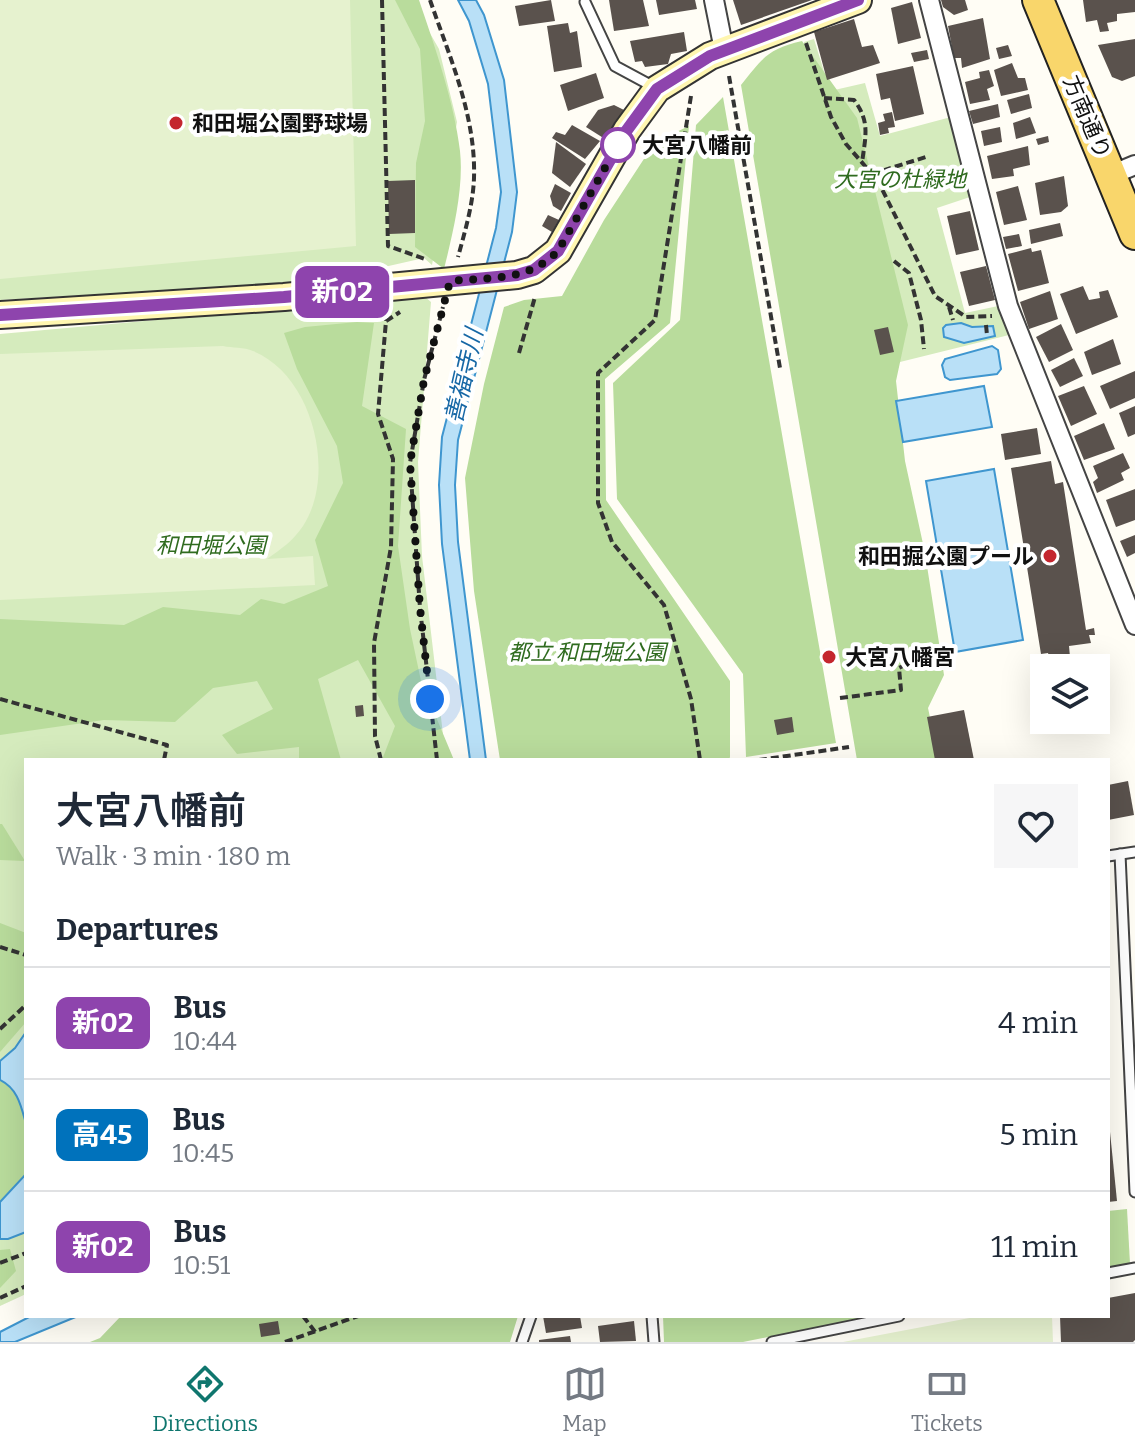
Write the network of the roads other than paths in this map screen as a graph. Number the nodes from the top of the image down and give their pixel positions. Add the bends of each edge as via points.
1 (714, 0) edge
2 (858, 0) edge
3 (929, 0) edge
4 (1038, 0) edge
5 (585, 2) dead end
6 (724, 50) junction
7 (657, 89) junction
8 (1123, 170) edge
9 (1135, 234) edge
10 (0, 315) edge
11 (1135, 625) edge
12 (1135, 852) edge
13 (1120, 854) junction
14 (1110, 856) edge
15 (1135, 1192) edge
16 (1135, 1268) edge
17 (1110, 1273) edge
18 (530, 1318) edge
19 (652, 1318) edge
20 (889, 1318) edge
21 (522, 1342) edge
22 (654, 1342) edge
23 (772, 1342) edge

1 - 6 street
2 - 6 main road
3 - 11 street via 1014,320
4 - 8 main road, 方南通り
5 - 7 lane via 615,66
6 - 7 main road
7 - 10 main road via 627,130 558,251 534,270 284,297
8 - 9 main road, 方南通り
12 - 13 lane
13 - 14 lane
13 - 15 lane
16 - 17 lane
18 - 21 lane
19 - 22 lane
20 - 23 lane

